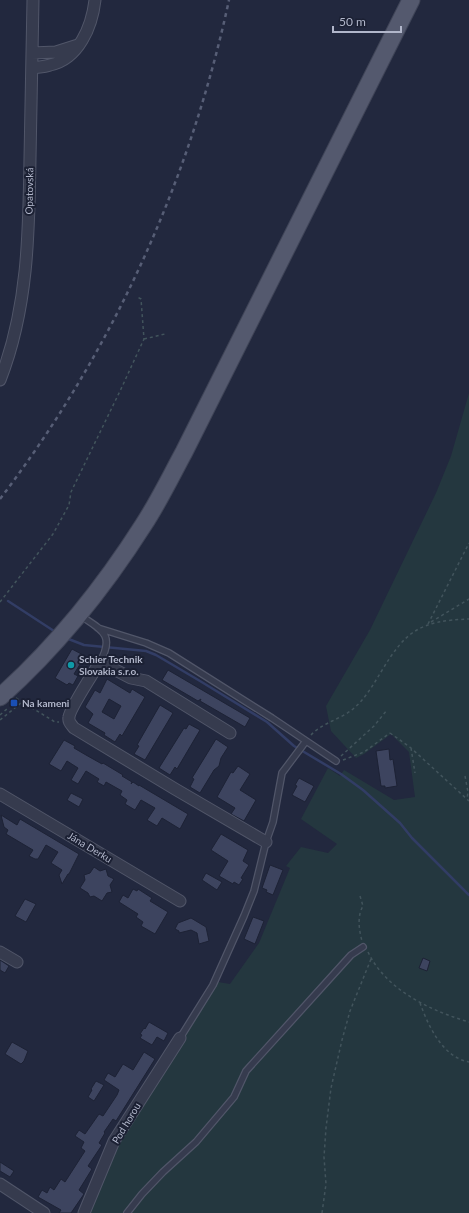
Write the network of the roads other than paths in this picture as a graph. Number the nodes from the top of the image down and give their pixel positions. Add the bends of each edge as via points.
1 (33, 0) edge
2 (95, 0) edge
3 (411, 0) edge
4 (78, 45) junction
5 (32, 53) junction
6 (32, 68) junction
7 (0, 380) edge
8 (79, 615) junction
9 (98, 628) junction
10 (103, 658) junction
11 (0, 697) edge
12 (230, 733) dead end
13 (306, 741) junction
14 (336, 761) road end
15 (0, 794) edge
16 (266, 842) junction
17 (180, 901) dead end
18 (364, 947) road end
19 (0, 952) edge
20 (17, 962) dead end
21 (180, 1038) joint
22 (0, 1184) edge
23 (44, 1213) edge
24 (84, 1213) edge
25 (127, 1213) edge

1 - 5 street, Opatovská
2 - 4 street via 91,22
3 - 8 main road via 164,488 144,524
4 - 5 street via 56,52
4 - 6 street via 69,57 51,65
5 - 6 street, Opatovská
6 - 7 street, Opatovská via 25,280 18,320
8 - 9 lane
8 - 11 main road
9 - 10 lane via 108,642
9 - 13 lane via 169,653
10 - 12 street via 131,678 146,681
10 - 16 street via 70,713 69,722 74,728 177,785
13 - 14 lane
13 - 16 lane via 282,773 276,811
15 - 17 street, Jána Derku
16 - 21 lane via 254,891 244,916 212,985
18 - 25 lane via 351,955 292,1019 246,1071 234,1097 196,1142 163,1172
19 - 20 street
21 - 24 street, Pod horou via 114,1141
22 - 23 street

